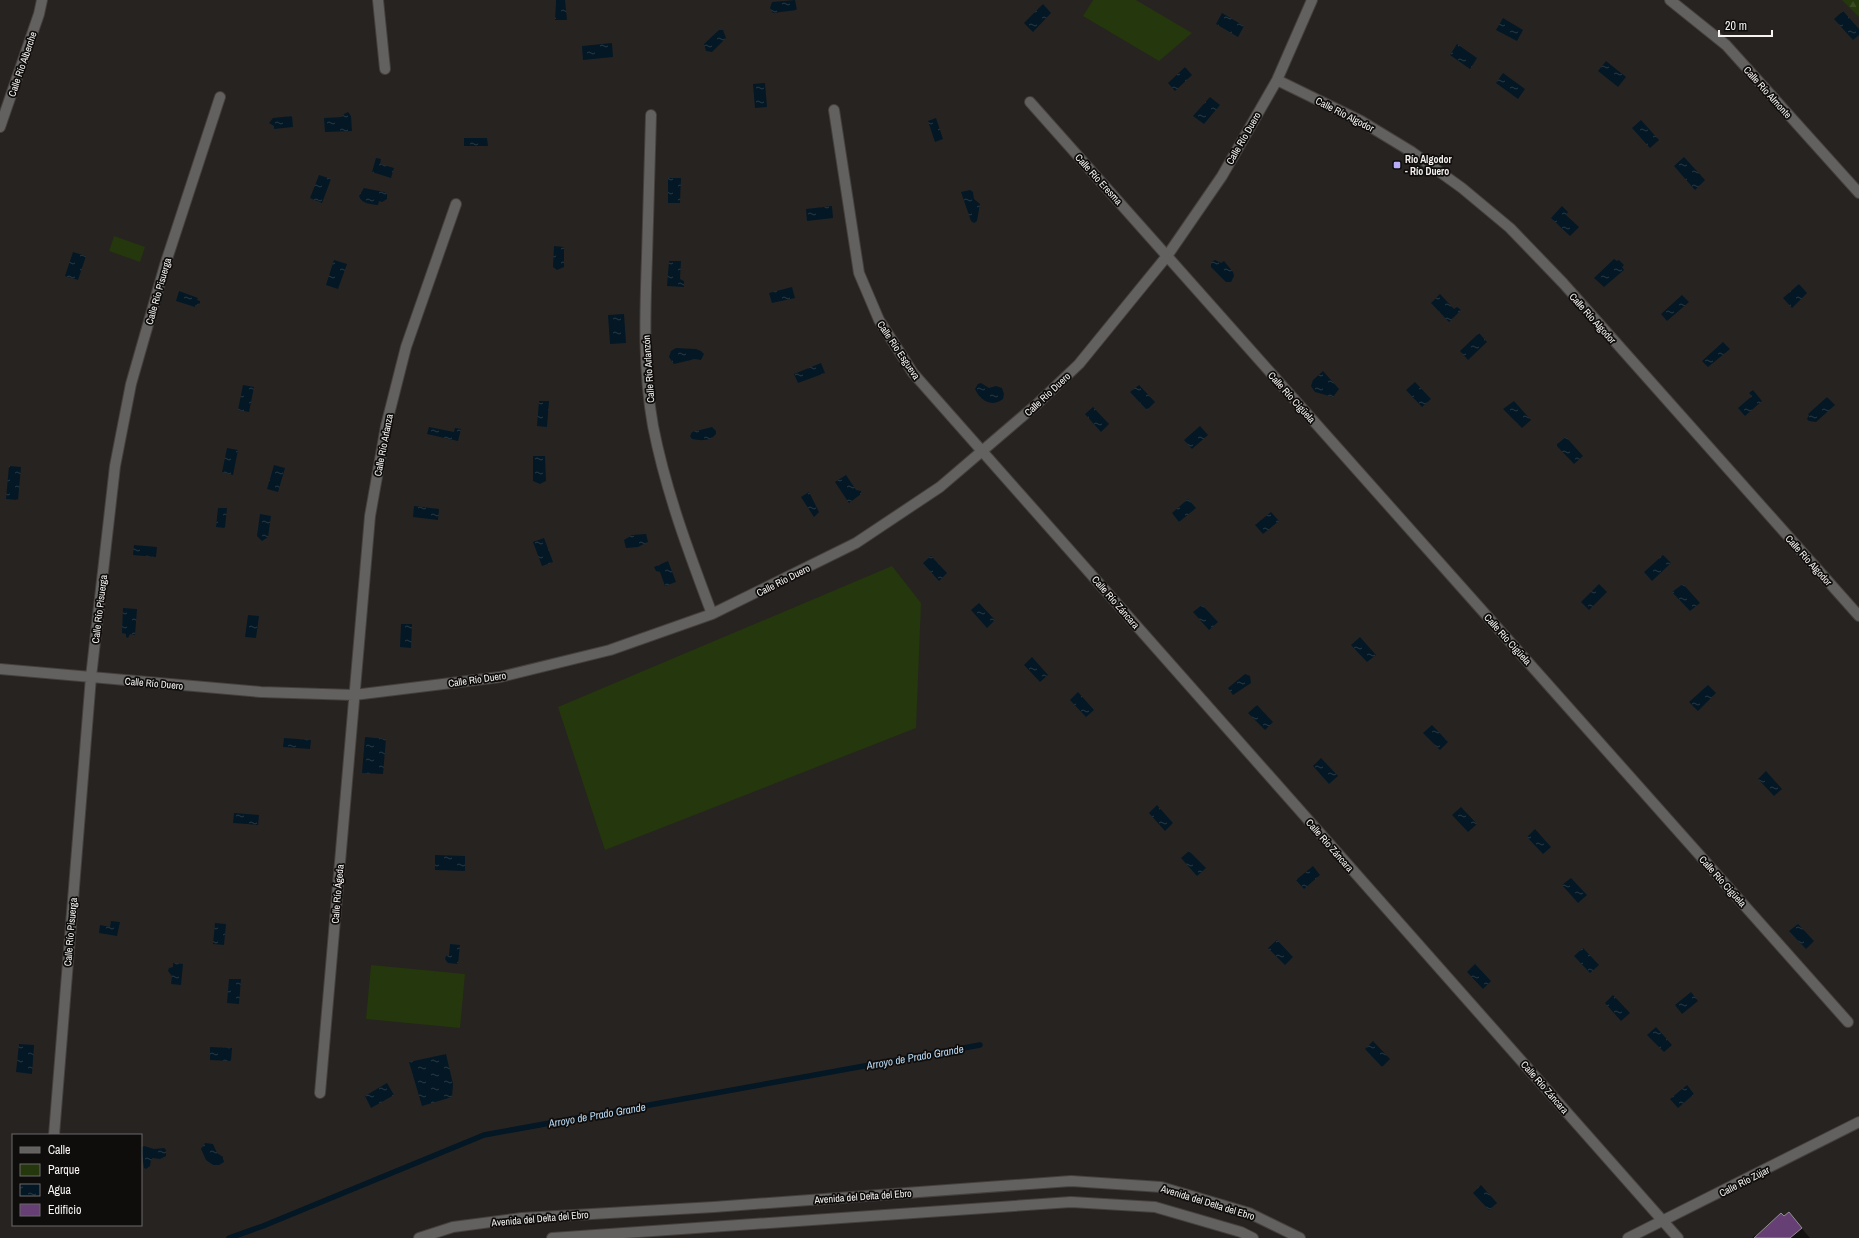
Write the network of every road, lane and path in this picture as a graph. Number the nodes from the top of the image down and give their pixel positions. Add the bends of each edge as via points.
1 (42, 0) edge
2 (378, 0) edge
3 (1312, 0) edge
4 (1670, 0) edge
5 (385, 69) dead end
6 (1277, 80) junction
7 (220, 97) dead end
8 (1030, 102) dead end
9 (834, 110) dead end
10 (651, 115) dead end
11 (0, 127) edge
12 (1859, 194) edge
13 (456, 204) dead end
14 (1167, 256) junction
15 (983, 451) junction
16 (712, 614) junction
17 (1859, 616) edge
18 (0, 669) edge
19 (91, 677) junction
20 (354, 695) junction
21 (1848, 1022) dead end
22 (320, 1093) dead end
23 (1859, 1122) edge
24 (54, 1134) edge
25 (1663, 1221) junction
26 (419, 1238) edge
27 (552, 1238) edge
28 (1253, 1238) edge
29 (1300, 1238) edge
30 (1628, 1238) edge
31 (1678, 1238) edge

1 - 11 street, Calle Río Alberche
2 - 5 street
3 - 6 street, Calle Río Duero
4 - 12 street, Calle Río Almonte via 1726,45
6 - 14 street, Calle Río Duero via 1222,176
6 - 17 street, Calle Río Algodor via 1361,121 1412,152 1462,188 1510,228
7 - 19 street, Calle Río Pisuerga via 165,265 131,384 115,466
8 - 14 street, Calle Río Eresma
9 - 15 street, Calle Río Esgueva via 859,273 879,320 913,373
10 - 16 street, Calle Río Arlanzón via 645,312 651,411 663,469 681,532
13 - 20 street, Calle Río Arlanza via 406,347 386,426 370,516
14 - 15 street, Calle Río Duero via 1079,364
14 - 21 street, Calle Río Cigüela
15 - 16 street, Calle Río Duero via 940,487 856,543
15 - 25 street, Calle Río Záncara
16 - 20 street, Calle Río Duero via 610,650 500,677
18 - 19 street, Calle Río Duero
19 - 20 street, Calle Río Duero via 262,692
19 - 24 street, Calle Río Pisuerga
20 - 22 street, Calle Río Ágeda
23 - 25 street, Calle Río Zújar
25 - 30 street, Calle Río Zújar
25 - 31 street, Calle Río Záncara
26 - 29 street, Avenida del Delta del Ebro via 453,1227 522,1218 714,1207 1070,1180 1162,1187 1249,1213
27 - 28 street, Avenida del Delta del Ebro via 1071,1202 1155,1207 1241,1232

